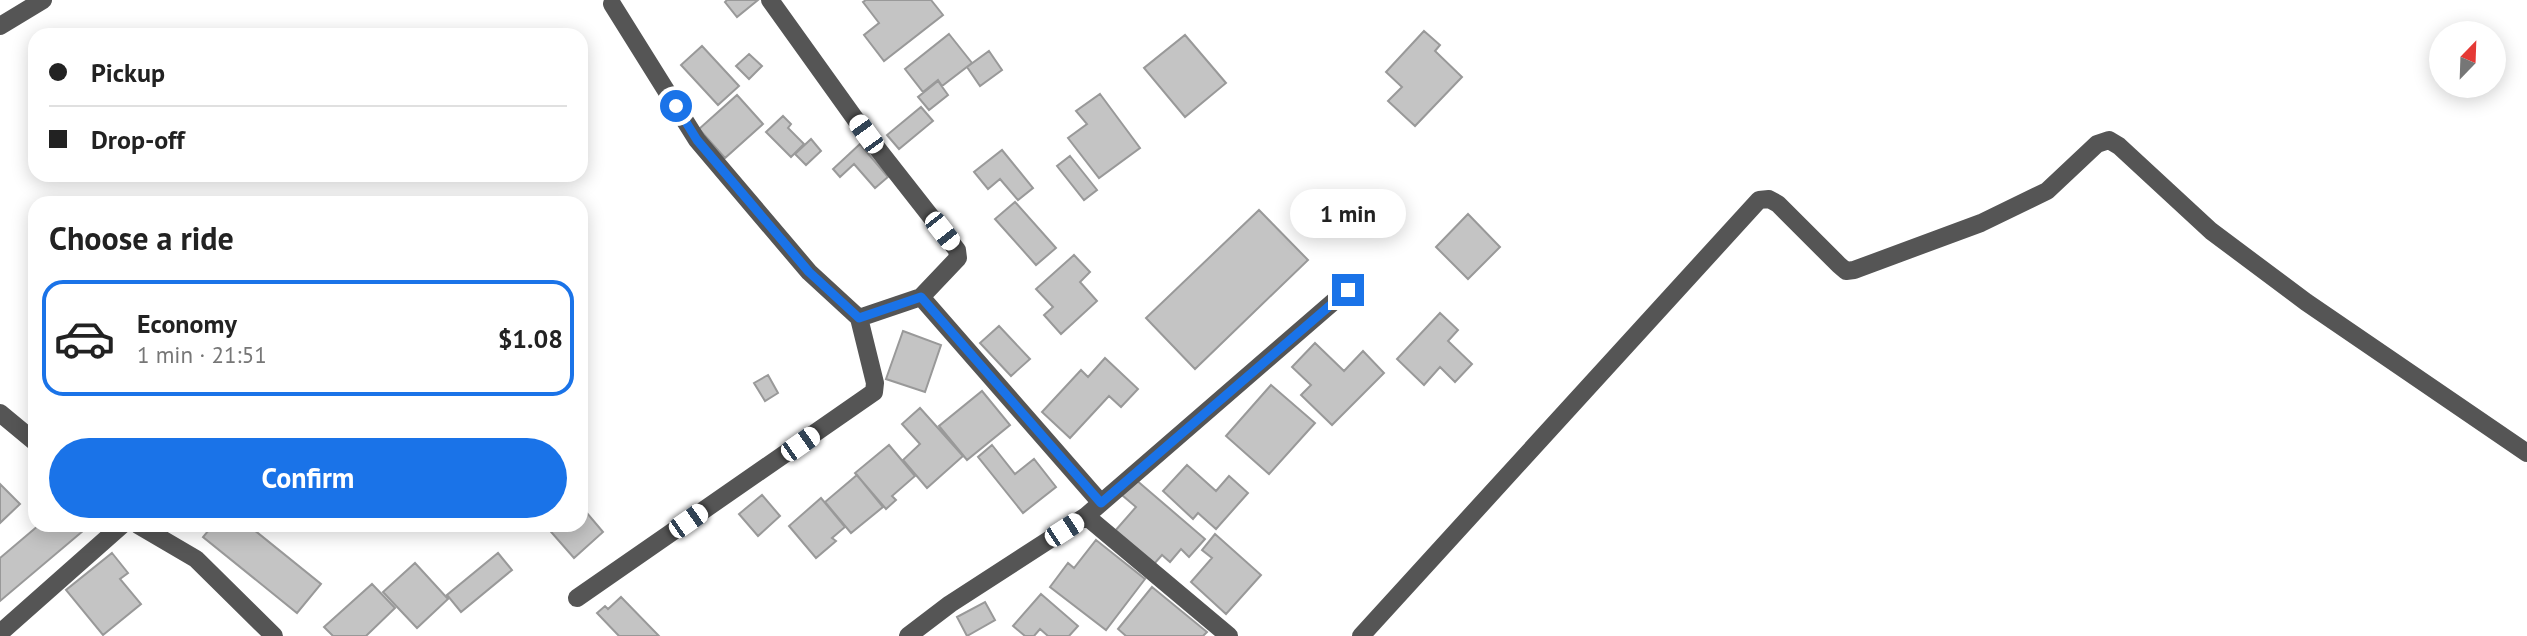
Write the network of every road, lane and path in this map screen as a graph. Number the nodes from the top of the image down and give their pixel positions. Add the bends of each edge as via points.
1 (43, 0) edge
2 (770, 0) edge
3 (612, 4) dead end
4 (0, 26) edge
5 (1348, 290) dead end
6 (921, 297) junction
7 (859, 318) junction
8 (0, 414) edge
9 (28, 436) edge
10 (2527, 453) edge
11 (1101, 503) junction
12 (1086, 516) junction
13 (114, 532) edge
14 (150, 532) edge
15 (577, 598) dead end
16 (0, 634) edge
17 (274, 636) edge
18 (908, 636) edge
19 (1229, 636) edge
20 (1360, 636) edge

1 - 4 street
2 - 6 street via 957,250 958,258
3 - 7 street via 697,140 809,272
5 - 11 street
6 - 7 street
6 - 11 street
7 - 15 street via 876,383 874,391
8 - 9 street
10 - 20 street via 2285,287 2211,231 2109,140 2097,144 2047,191 1981,223 1854,270 1839,265 1778,204 1759,200
11 - 12 street
12 - 18 street
12 - 19 street
13 - 16 street
14 - 17 street via 196,559

